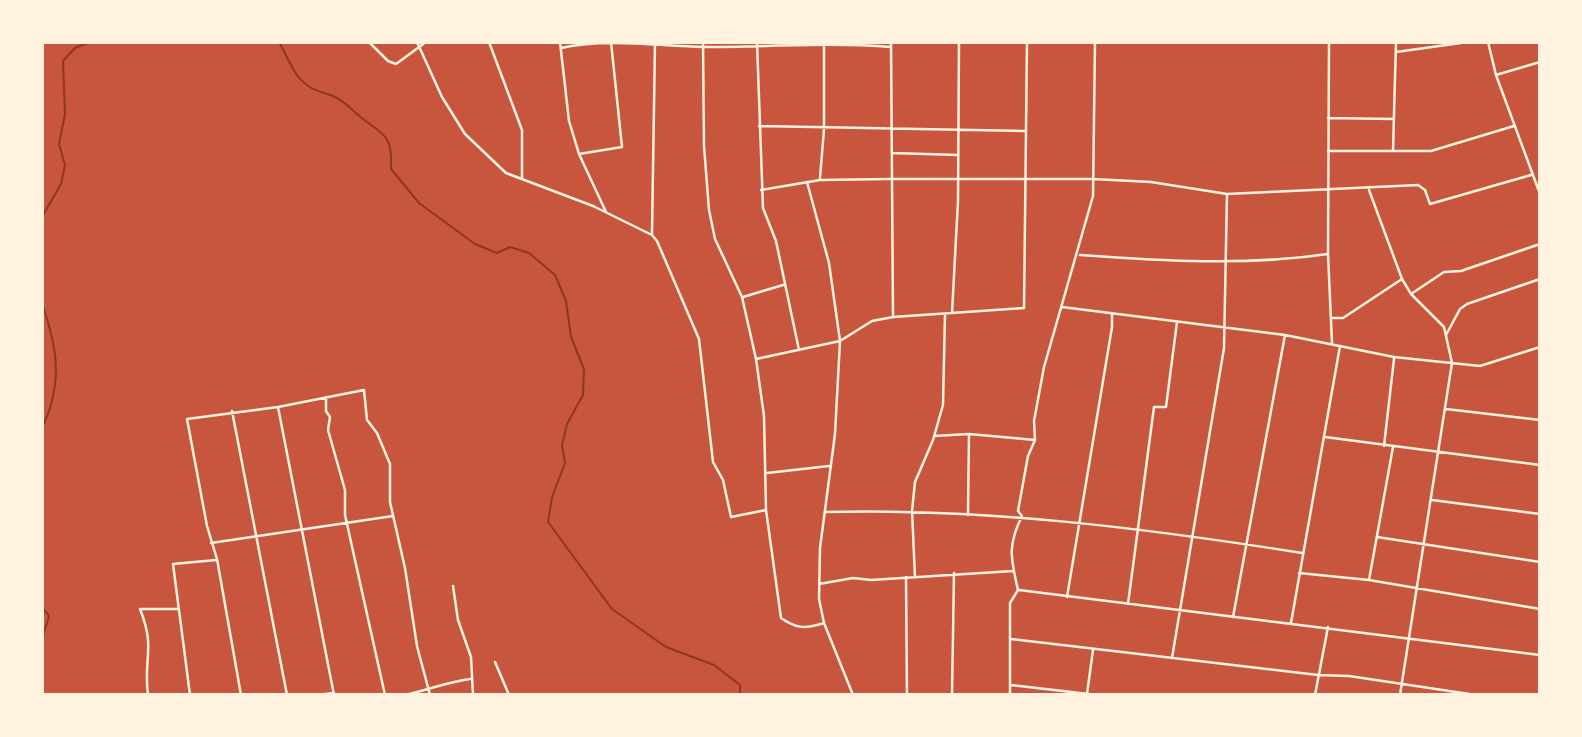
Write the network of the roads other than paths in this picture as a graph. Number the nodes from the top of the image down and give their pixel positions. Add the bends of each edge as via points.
1 (369, 42) edge
2 (417, 42) edge
3 (426, 42) edge
4 (489, 42) edge
5 (560, 42) edge
6 (611, 42) edge
7 (959, 42) edge
8 (1027, 42) edge
9 (1095, 42) edge
10 (1329, 42) edge
11 (1395, 42) edge
12 (1468, 42) edge
13 (1488, 42) edge
14 (655, 43) edge
15 (824, 43) edge
16 (703, 44) edge
17 (757, 44) edge
18 (891, 44) edge
19 (422, 48) junction
20 (561, 48) junction
21 (1396, 52) junction
22 (1540, 62) edge
23 (1496, 75) junction
24 (1328, 118) junction
25 (1393, 118) junction
26 (759, 126) junction
27 (1514, 126) junction
28 (824, 129) junction
29 (892, 129) junction
30 (958, 131) junction
31 (1027, 131) junction
32 (1327, 151) junction
33 (1393, 151) junction
34 (892, 153) junction
35 (579, 154) junction
36 (958, 155) junction
37 (1531, 175) junction
38 (958, 178) junction
39 (890, 179) junction
40 (1093, 179) junction
41 (522, 180) junction
42 (820, 180) junction
43 (1026, 181) junction
44 (807, 182) junction
45 (1539, 183) edge
46 (1328, 188) junction
47 (1369, 189) junction
48 (761, 190) junction
49 (1227, 194) junction
50 (1540, 194) edge
51 (606, 212) junction
52 (652, 235) junction
53 (1540, 244) edge
54 (1328, 254) junction
55 (1078, 255) junction
56 (1225, 260) junction
57 (1402, 279) junction
58 (1540, 279) edge
59 (783, 285) junction
60 (1411, 294) junction
61 (742, 297) junction
62 (1062, 307) junction
63 (952, 313) junction
64 (1111, 313) junction
65 (945, 314) junction
66 (893, 317) junction
67 (1331, 318) junction
68 (1177, 323) junction
69 (1226, 328) junction
70 (1285, 335) junction
71 (1446, 335) junction
72 (839, 341) junction
73 (1332, 343) junction
74 (1340, 345) junction
75 (1540, 347) edge
76 (799, 350) junction
77 (1394, 357) junction
78 (756, 359) junction
79 (1452, 363) junction
80 (326, 397) junction
81 (278, 407) junction
82 (1446, 410) junction
83 (232, 411) junction
84 (1540, 420) edge
85 (968, 434) junction
86 (934, 436) junction
87 (1324, 437) junction
88 (1035, 440) junction
89 (1384, 446) junction
90 (1393, 447) junction
91 (1438, 453) junction
92 (1540, 465) edge
93 (829, 466) junction
94 (767, 473) junction
95 (1431, 500) junction
96 (766, 510) junction
97 (912, 511) junction
98 (825, 512) junction
99 (1540, 514) edge
100 (968, 515) junction
101 (393, 516) junction
102 (1022, 516) junction
103 (1078, 521) junction
104 (349, 524) junction
105 (302, 529) junction
106 (1136, 529) junction
107 (255, 535) junction
108 (1377, 537) junction
109 (1192, 539) junction
110 (211, 543) junction
111 (1247, 545) junction
112 (1424, 545) junction
113 (1302, 553) junction
114 (217, 559) junction
115 (1540, 562) edge
116 (1013, 571) junction
117 (954, 573) junction
118 (1299, 573) junction
119 (906, 577) junction
120 (915, 577) junction
121 (1368, 580) junction
122 (819, 584) junction
123 (453, 586) dead end
124 (1417, 588) junction
125 (1018, 590) junction
126 (1067, 597) junction
127 (1128, 604) junction
128 (178, 609) junction
129 (1179, 609) junction
130 (1540, 609) edge
131 (1233, 617) junction
132 (824, 623) junction
133 (1291, 623) junction
134 (1328, 627) junction
135 (1409, 638) junction
136 (1011, 639) junction
137 (1093, 650) junction
138 (1540, 655) edge
139 (1172, 658) junction
140 (495, 662) dead end
141 (1318, 675) junction
142 (470, 679) junction
143 (1011, 685) junction
144 (1402, 686) junction
145 (429, 693) edge
146 (334, 694) edge
147 (1087, 694) edge
148 (148, 695) edge
149 (190, 695) edge
150 (241, 695) edge
151 (287, 695) edge
152 (316, 695) edge
153 (385, 695) edge
154 (405, 695) edge
155 (473, 695) edge
156 (509, 695) edge
157 (853, 695) edge
158 (907, 695) edge
159 (952, 695) edge
160 (1010, 695) edge
161 (1097, 695) edge
162 (1315, 695) edge
163 (1400, 695) edge
164 (1476, 695) edge

1 - 19 street via 396,64
2 - 19 street
3 - 19 street
4 - 41 street via 522,130
5 - 20 street
6 - 14 street
6 - 20 street
6 - 35 street via 622,148
7 - 30 street
8 - 31 street
9 - 40 street
10 - 24 street
11 - 21 street
12 - 21 street
13 - 23 street
14 - 16 street
14 - 52 street
15 - 17 street
15 - 18 street
15 - 28 street
16 - 17 street
16 - 61 street via 709,209 715,239
17 - 26 street
18 - 29 street
19 - 41 street via 442,97 466,134 506,173
20 - 35 street via 569,121
21 - 25 street
22 - 23 street
23 - 27 street
24 - 25 street
24 - 32 street
25 - 33 street
26 - 28 street
26 - 48 street
27 - 33 street via 1431,151
27 - 37 street
28 - 29 street
28 - 42 street
29 - 30 street
29 - 34 street
30 - 31 street
30 - 36 street
31 - 43 street
32 - 33 street
32 - 46 street
34 - 36 street
34 - 39 street
35 - 51 street
36 - 38 street
37 - 45 street
37 - 47 street via 1430,204 1422,186
38 - 39 street
38 - 43 street
38 - 63 street
39 - 42 street
39 - 66 street
40 - 43 street
40 - 49 street
40 - 55 street
41 - 51 street
42 - 44 street
43 - 63 street via 1024,308
44 - 48 street
44 - 72 street via 829,263
45 - 50 street
46 - 47 street
46 - 49 street
46 - 54 street
47 - 57 street
48 - 59 street
49 - 56 street
51 - 52 street
52 - 96 street via 699,340 713,462 723,480 731,517
53 - 60 street via 1461,271 1444,272
54 - 56 street via 1288,260
54 - 67 street
55 - 56 street
55 - 62 street
56 - 69 street
57 - 60 street
57 - 67 street via 1343,318
58 - 71 street via 1467,304
59 - 61 street
59 - 76 street
60 - 71 street via 1439,321
61 - 78 street
62 - 64 street
62 - 88 street via 1044,367
63 - 65 street
64 - 68 street
64 - 103 street
65 - 66 street
65 - 86 street via 943,405
66 - 72 street via 872,321
67 - 73 street
68 - 69 street
68 - 106 street via 1166,407 1154,407
69 - 70 street
69 - 109 street
70 - 73 street
70 - 111 street
71 - 79 street
72 - 76 street
72 - 93 street
73 - 74 street
74 - 77 street
74 - 87 street
75 - 79 street via 1480,366
76 - 78 street
77 - 79 street
77 - 89 street
78 - 94 street
79 - 82 street
80 - 81 street
80 - 101 street via 364,390 367,420 390,464
80 - 104 street via 328,430 345,490
81 - 83 street
81 - 105 street
82 - 84 street
82 - 91 street
83 - 107 street
83 - 110 street via 187,419
85 - 86 street
85 - 88 street
85 - 100 street
86 - 97 street via 915,482
87 - 89 street
87 - 113 street
88 - 102 street via 1018,512
89 - 90 street
90 - 91 street
90 - 108 street
91 - 92 street
91 - 95 street
93 - 94 street
93 - 98 street
94 - 96 street
95 - 99 street
95 - 112 street
96 - 132 street via 781,618 805,629
97 - 98 street
97 - 100 street
97 - 120 street
98 - 122 street
100 - 102 street
101 - 104 street
101 - 145 street
102 - 103 street
102 - 116 street via 1012,537
103 - 106 street
103 - 126 street
104 - 105 street
104 - 153 street
105 - 107 street
105 - 146 street
106 - 109 street
106 - 127 street
107 - 110 street
107 - 151 street
108 - 112 street
108 - 121 street
109 - 111 street
109 - 129 street
110 - 114 street
111 - 113 street
111 - 131 street
112 - 115 street
112 - 124 street
113 - 118 street
114 - 128 street via 173,564
114 - 150 street
116 - 117 street
116 - 125 street
117 - 120 street
117 - 159 street
118 - 121 street
118 - 133 street
119 - 120 street
119 - 122 street
119 - 158 street
121 - 124 street
122 - 132 street
123 - 142 street via 458,620 471,657
124 - 130 street
124 - 135 street
125 - 126 street
125 - 136 street via 1010,603
126 - 127 street
127 - 129 street
128 - 148 street via 139,609 149,631
128 - 149 street
129 - 131 street
129 - 139 street
131 - 133 street
132 - 157 street
133 - 134 street
134 - 135 street
134 - 141 street
135 - 138 street
135 - 144 street
136 - 137 street
136 - 143 street
137 - 139 street
137 - 147 street
139 - 141 street
140 - 156 street
141 - 144 street
141 - 162 street
142 - 145 street via 443,683
142 - 155 street
143 - 147 street
143 - 160 street
144 - 163 street
144 - 164 street
145 - 154 street
146 - 152 street
147 - 161 street

